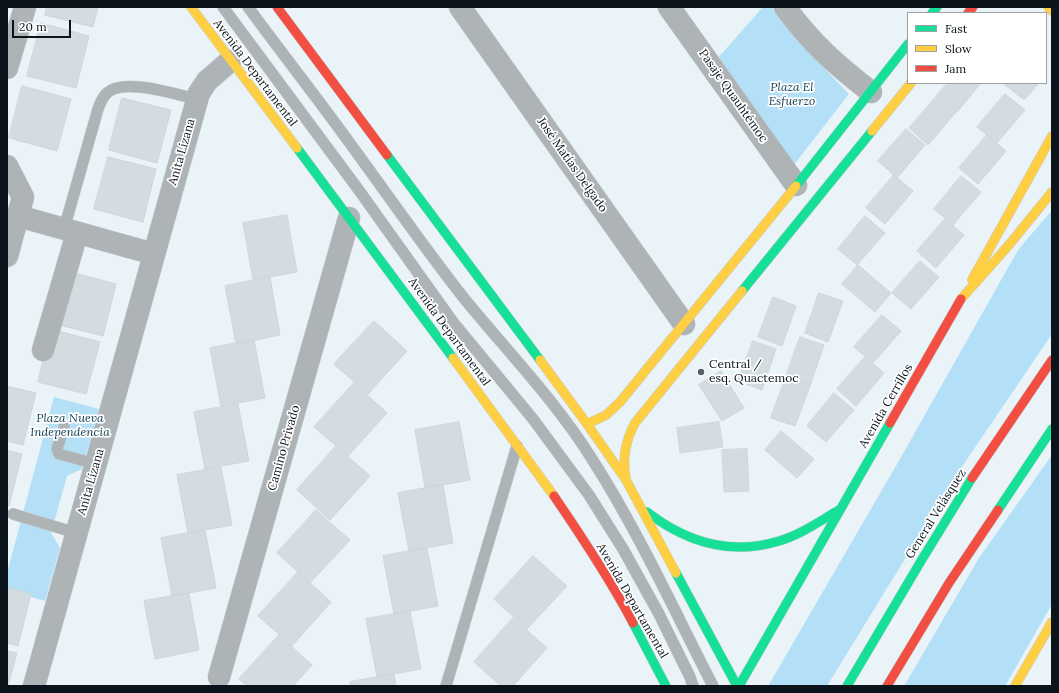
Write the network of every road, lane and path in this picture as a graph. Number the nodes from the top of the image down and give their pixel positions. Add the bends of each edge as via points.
1 (24, 7) edge
2 (191, 7) edge
3 (222, 7) edge
4 (248, 7) edge
5 (277, 7) edge
6 (460, 7) edge
7 (669, 7) edge
8 (785, 7) edge
9 (1048, 7) edge
10 (1052, 11) edge
11 (907, 45) edge
12 (230, 61) junction
13 (7, 68) edge
14 (910, 84) edge
15 (871, 92) junction
16 (197, 99) junction
17 (1052, 136) edge
18 (7, 166) edge
19 (796, 185) junction
20 (1052, 192) edge
21 (18, 216) junction
22 (349, 218) junction
23 (70, 231) junction
24 (154, 254) junction
25 (7, 256) edge
26 (961, 299) junction
27 (684, 324) junction
28 (43, 350) dead end
29 (1052, 360) edge
30 (587, 424) junction
31 (64, 427) dead end
32 (1052, 429) edge
33 (517, 446) junction
34 (96, 464) junction
35 (626, 480) junction
36 (641, 507) junction
37 (840, 510) junction
38 (14, 514) dead end
39 (76, 533) junction
40 (1052, 622) edge
41 (219, 677) dead end
42 (34, 686) edge
43 (446, 686) edge
44 (666, 686) edge
45 (693, 686) edge
46 (713, 686) edge
47 (738, 686) edge
48 (847, 686) edge
49 (887, 686) edge
50 (1015, 686) edge

1 - 13 street
2 - 12 main road, Avenida Departamental
3 - 45 lane via 453,322 533,419 589,495 659,614
4 - 46 lane via 417,237 464,298 537,384 591,456 635,533
5 - 30 main road
6 - 27 street, José Matías Delgado
7 - 19 street, Pasaje Quauhtémoc
8 - 15 street via 827,56
9 - 10 main road
11 - 15 main road
12 - 16 street, Anita Lizana via 207,81
12 - 22 main road, Avenida Departamental
14 - 35 main road via 635,423 625,448 623,469
15 - 19 main road
16 - 23 lane via 140,87 127,86 108,92 98,109
16 - 24 street, Anita Lizana
17 - 26 main road, Avenida Cerrillos
18 - 21 street via 23,197
19 - 27 main road
20 - 26 main road
21 - 23 street
21 - 25 street
22 - 33 main road, Avenida Departamental
22 - 41 street, Camino Privado
23 - 24 street
23 - 28 street
24 - 34 street, Anita Lizana
26 - 37 main road, Avenida Cerrillos
27 - 30 main road via 620,402 606,415
29 - 48 main road, General Velásquez via 929,547
30 - 35 main road
31 - 34 lane via 57,449 59,454
32 - 49 main road via 949,583
33 - 43 lane
33 - 44 main road, Avenida Departamental via 600,568
34 - 39 street, Anita Lizana
35 - 36 main road
36 - 37 main road via 654,519 683,536 716,546 732,547 780,540 809,528
36 - 47 main road
37 - 47 main road, Avenida Cerrillos
38 - 39 lane
39 - 42 street, Anita Lizana
40 - 50 main road

